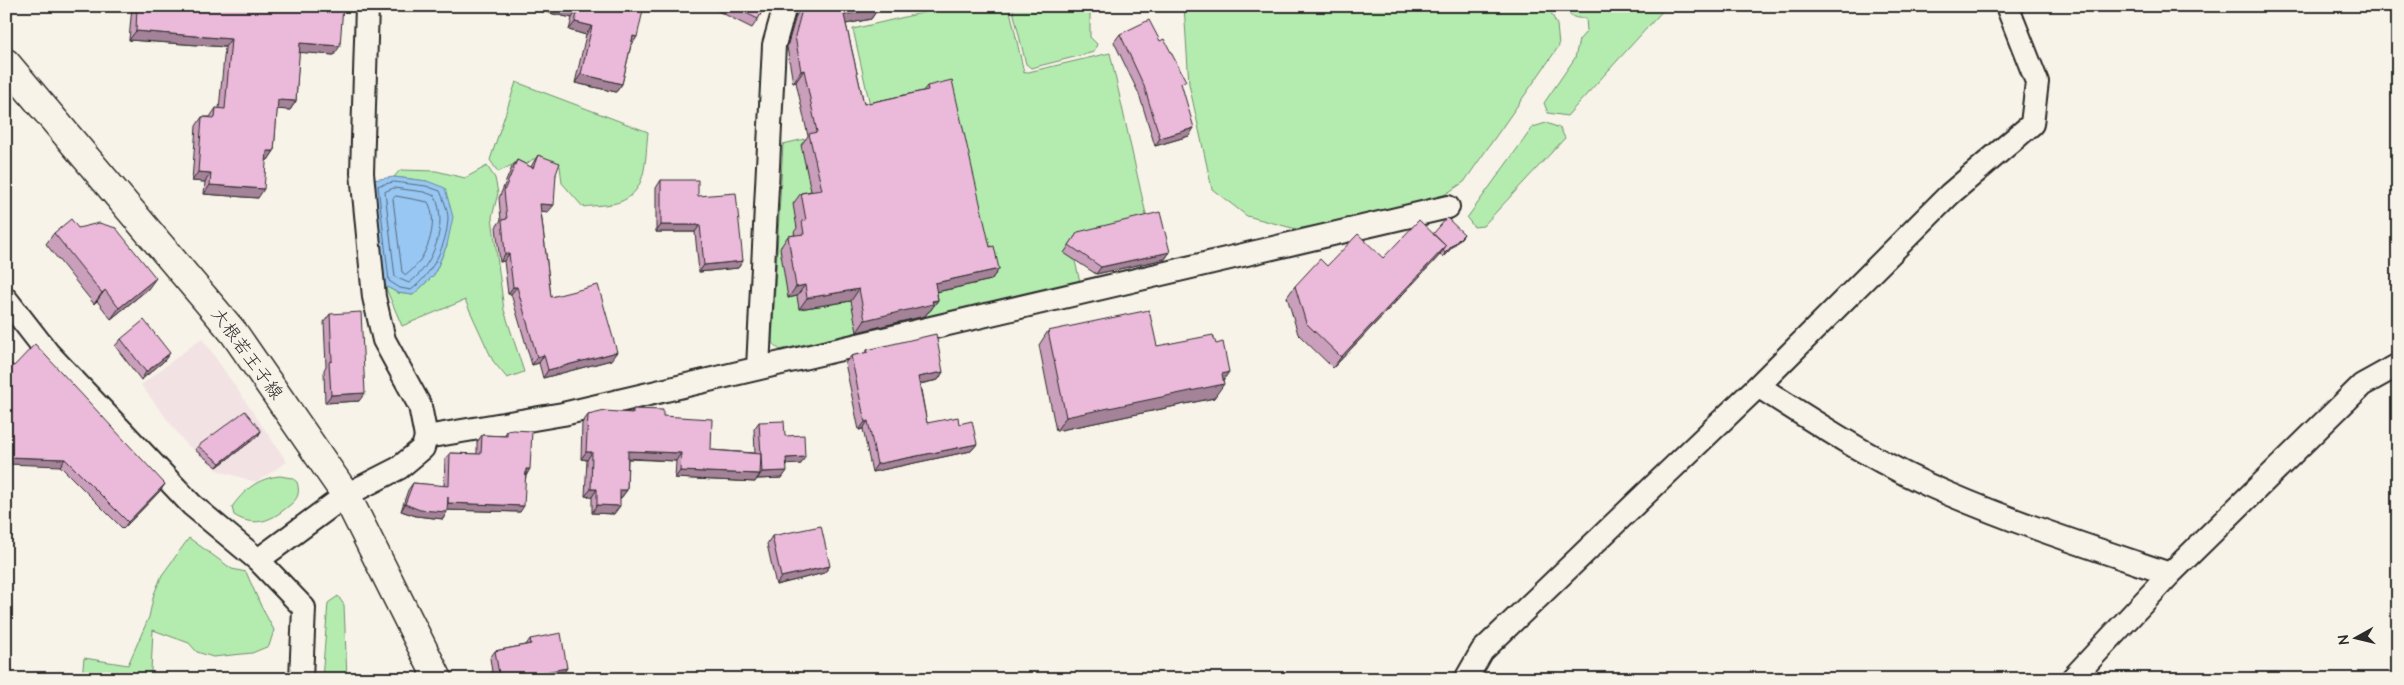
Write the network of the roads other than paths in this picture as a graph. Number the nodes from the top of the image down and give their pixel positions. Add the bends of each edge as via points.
1 (367, 6) edge
2 (785, 6) edge
3 (2007, 6) edge
4 (6, 63) edge
5 (1448, 207) dead end
6 (6, 299) edge
7 (2398, 365) edge
8 (758, 368) junction
9 (1758, 386) junction
10 (426, 437) junction
11 (346, 495) junction
12 (258, 560) junction
13 (2170, 574) junction
14 (301, 679) edge
15 (438, 679) edge
16 (1466, 679) edge
17 (2072, 679) edge

1 - 10 street via 362,174 374,297 384,340 420,406
2 - 8 street via 774,45
3 - 9 street via 2037,82 2032,124 1950,194
4 - 11 street, 大根若王子線 via 234,333
5 - 8 street
6 - 12 street via 48,353 192,505
7 - 13 street via 2362,385
8 - 10 street via 562,414
9 - 13 street via 1852,446 1947,494
9 - 16 street via 1482,651
10 - 11 street via 423,448 399,468
11 - 12 street
11 - 15 street, 大根若王子線
12 - 14 street via 304,608
13 - 17 street

